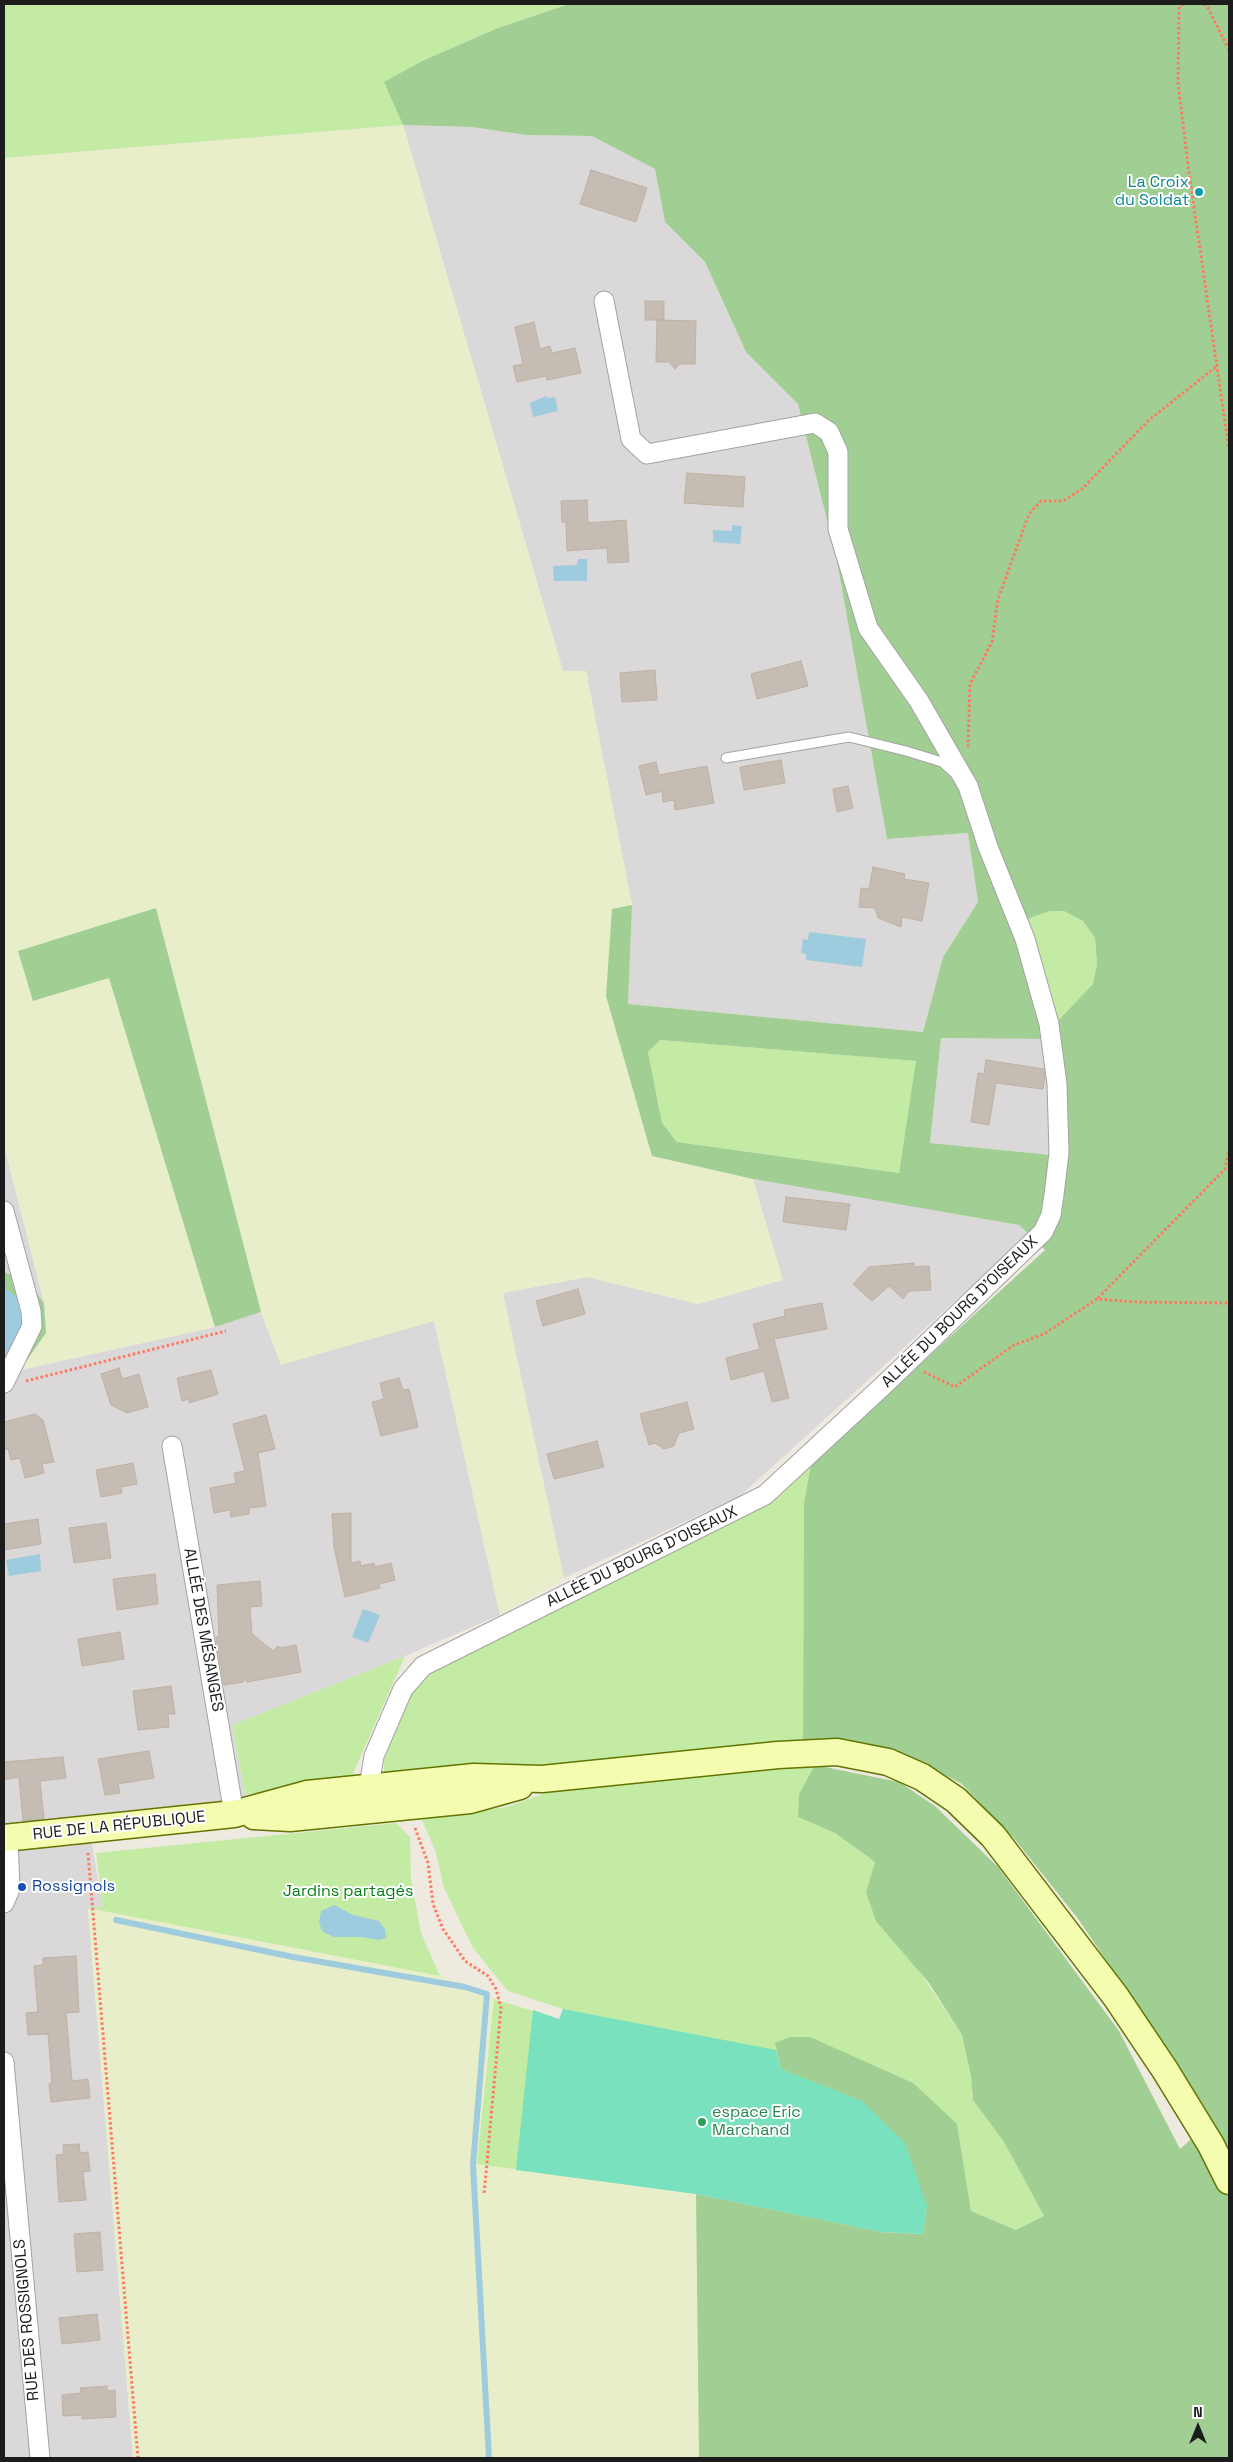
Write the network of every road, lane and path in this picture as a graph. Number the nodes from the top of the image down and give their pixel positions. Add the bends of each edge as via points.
1 (1183, 4) edge
2 (1204, 4) edge
3 (1229, 50) edge
4 (604, 301) dead end
5 (1217, 366) junction
6 (1229, 450) edge
7 (968, 749) dead end
8 (726, 758) dead end
9 (968, 786) junction
10 (1229, 1150) edge
11 (4, 1211) edge
12 (1097, 1299) junction
13 (1229, 1303) edge
14 (226, 1331) dead end
15 (899, 1372) junction
16 (23, 1382) dead end
17 (4, 1383) edge
18 (172, 1446) dead end
19 (542, 1779) junction
20 (367, 1799) junction
21 (408, 1806) junction
22 (234, 1814) junction
23 (86, 1830) junction
24 (6, 1838) edge
25 (4, 1902) edge
26 (4, 2062) edge
27 (1229, 2181) edge
28 (484, 2195) dead end
29 (40, 2458) edge
30 (138, 2458) edge

1 - 5 path via 1179,7 1178,83
2 - 3 path
4 - 9 street, ALLÉE DU BOURG D'OISEAUX via 631,439 647,454 815,423 829,432 838,452 838,529 868,628 919,701
5 - 6 path
5 - 7 path via 1149,420 1082,489 1063,501 1041,501 1029,514 998,598 992,642 970,684
8 - 9 lane via 849,737 942,762
9 - 15 street, ALLÉE DU BOURG D'OISEAUX via 988,847 1025,939 1049,1024 1057,1084 1058,1153 1054,1195 1051,1215 1043,1232
10 - 12 path via 1225,1169
11 - 17 street via 31,1311 32,1326
12 - 13 path
12 - 15 path via 1044,1334 1014,1345 955,1387 920,1370
14 - 16 path
15 - 20 street, ALLÉE DU BOURG D'OISEAUX via 765,1495 423,1666 403,1689 374,1756
18 - 22 street, ALLÉE DES MÉSANGES
19 - 20 street via 474,1777
19 - 21 street via 470,1800
19 - 27 street via 837,1752 888,1762 922,1777 956,1800 993,1836 1050,1908 1166,2070
20 - 21 street
20 - 22 street, RUE DE LA RÉPUBLIQUE via 307,1794
21 - 28 path via 428,1863 433,1904 443,1929 465,1961 488,1976 496,1988 501,2008
22 - 23 street, RUE DE LA RÉPUBLIQUE
23 - 24 street, RUE DE LA RÉPUBLIQUE
23 - 30 path
24 - 25 street via 10,1889
26 - 29 street, RUE DES ROSSIGNOLS

